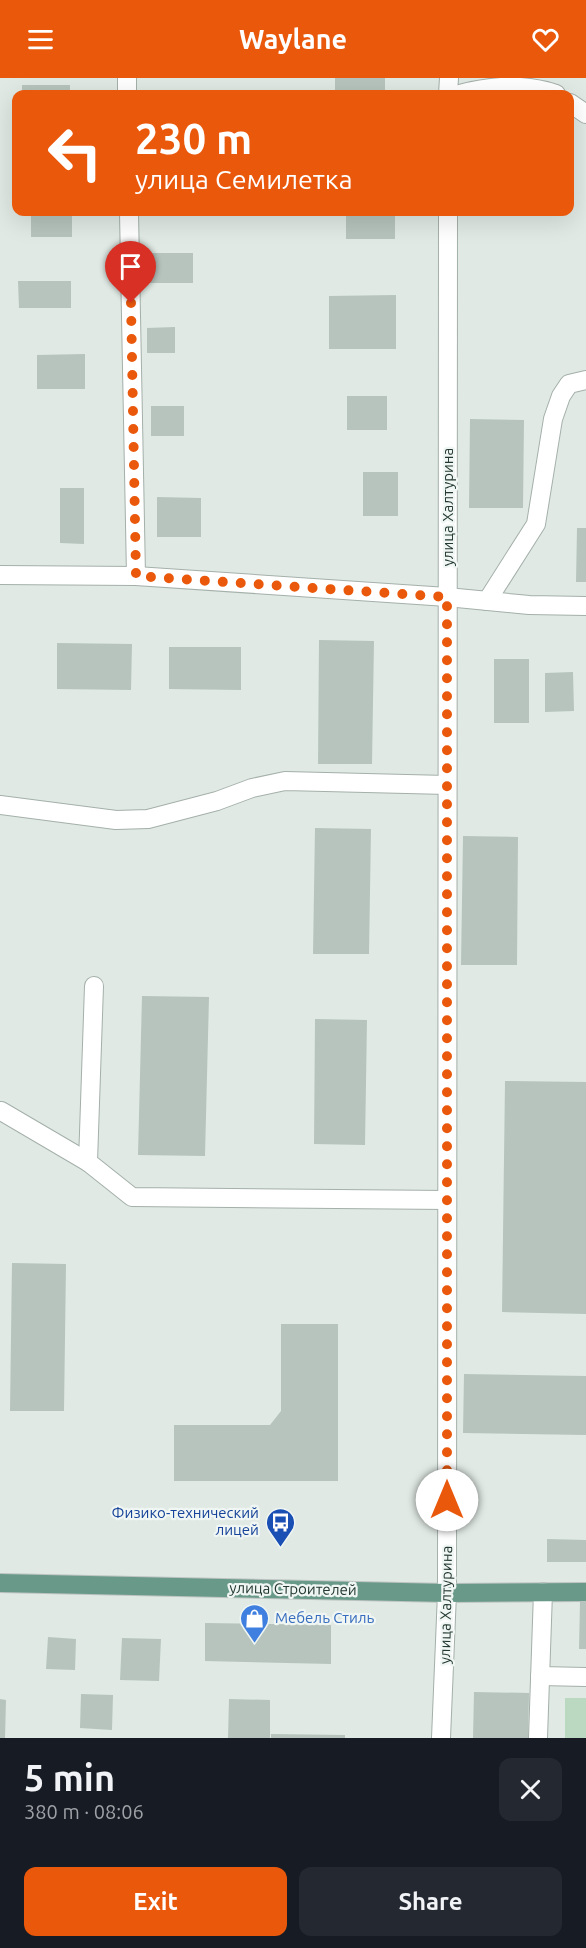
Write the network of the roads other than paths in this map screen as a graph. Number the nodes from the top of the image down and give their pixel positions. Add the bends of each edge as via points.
1 (475, 90) edge
2 (545, 90) edge
3 (129, 216) edge
4 (448, 216) edge
5 (586, 380) edge
6 (0, 575) edge
7 (136, 576) junction
8 (447, 597) junction
9 (487, 601) junction
10 (586, 606) edge
11 (447, 785) junction
12 (0, 805) edge
13 (94, 986) dead end
14 (2, 1111) dead end
15 (88, 1162) junction
16 (447, 1200) junction
17 (0, 1583) edge
18 (543, 1592) junction
19 (586, 1592) edge
20 (447, 1593) junction
21 (540, 1676) junction
22 (586, 1677) edge
23 (441, 1738) edge
24 (538, 1738) edge

1 - 2 street via 511,86
3 - 7 street
4 - 8 street, улица Халтурина
5 - 9 street via 569,384 561,396 553,419 536,524
6 - 7 street
7 - 8 street
8 - 9 street
8 - 11 street, улица Халтурина
9 - 10 street
11 - 12 street via 285,781 148,819 116,820
11 - 16 street, улица Халтурина
13 - 15 street
14 - 15 street
15 - 16 street via 132,1197
16 - 20 street, улица Халтурина
17 - 20 main road, улица Строителей
18 - 19 main road, улица Строителей
18 - 20 main road, улица Строителей
18 - 21 street
20 - 23 street, улица Халтурина
21 - 22 street
21 - 24 street

